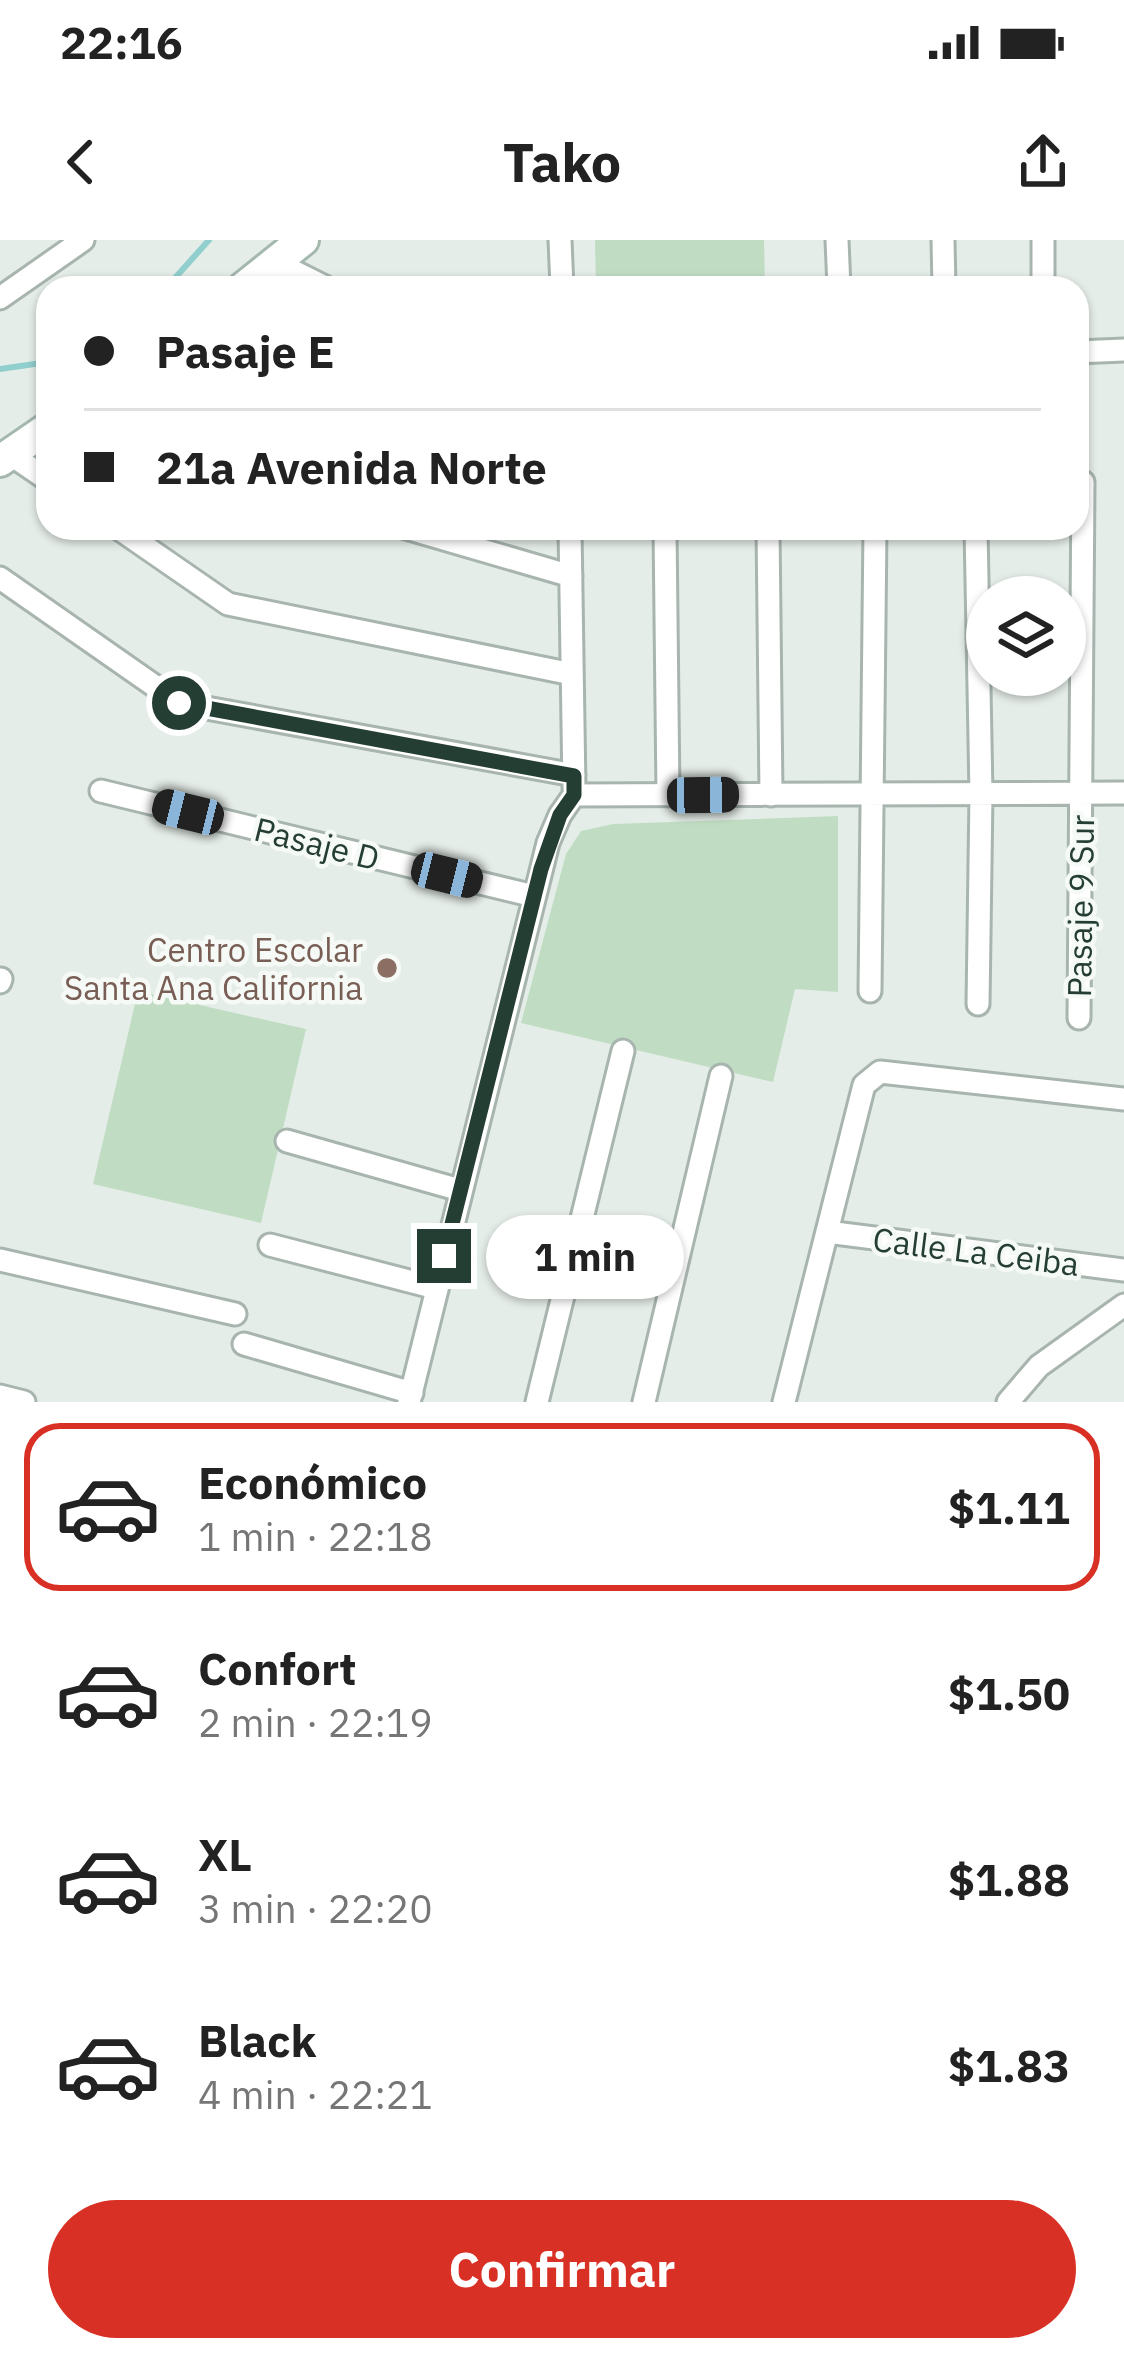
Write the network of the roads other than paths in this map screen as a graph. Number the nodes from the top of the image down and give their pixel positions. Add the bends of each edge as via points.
1 (83, 240) edge
2 (303, 240) edge
3 (560, 240) edge
4 (838, 240) edge
5 (944, 240) edge
6 (1043, 240) edge
7 (275, 262) junction
8 (258, 276) edge
9 (303, 276) edge
10 (562, 276) edge
11 (839, 276) edge
12 (944, 276) edge
13 (1043, 276) edge
14 (3, 289) edge
15 (1124, 350) edge
16 (1089, 351) edge
17 (36, 436) edge
18 (5, 457) edge
19 (36, 474) edge
20 (135, 540) edge
21 (447, 540) edge
22 (570, 540) edge
23 (665, 540) edge
24 (768, 540) edge
25 (874, 540) edge
26 (976, 540) edge
27 (1082, 540) edge
28 (571, 576) junction
29 (0, 578) edge
30 (572, 674) junction
31 (574, 785) junction
32 (101, 791) dead end
33 (1082, 793) junction
34 (1124, 793) edge
35 (874, 794) junction
36 (981, 794) junction
37 (668, 795) junction
38 (771, 795) junction
39 (534, 896) junction
40 (870, 991) dead end
41 (977, 1004) dead end
42 (1079, 1018) dead end
43 (623, 1051) dead end
44 (721, 1076) dead end
45 (1124, 1099) edge
46 (287, 1142) dead end
47 (460, 1190) junction
48 (827, 1232) junction
49 (270, 1245) dead end
50 (0, 1260) edge
51 (1124, 1270) edge
52 (436, 1288) junction
53 (1124, 1305) edge
54 (235, 1314) dead end
55 (244, 1344) dead end
56 (0, 1396) edge
57 (410, 1397) edge
58 (24, 1402) edge
59 (536, 1402) edge
60 (644, 1402) edge
61 (784, 1402) edge
62 (1008, 1402) edge

1 - 14 street
2 - 7 main road
3 - 10 street
4 - 11 street
5 - 12 street
6 - 13 street
7 - 8 main road
7 - 9 street
15 - 16 street
17 - 18 main road
18 - 19 street
20 - 30 street via 228,604
21 - 28 street
22 - 28 street
23 - 37 street
24 - 38 street
25 - 35 street
26 - 36 street
27 - 33 street, Pasaje 9 Sur
28 - 30 street
29 - 31 street via 179,703
30 - 31 street
31 - 37 street
31 - 39 street
32 - 39 street, Pasaje D
33 - 34 street
33 - 36 street
33 - 42 street, Pasaje 9 Sur
35 - 36 street
35 - 38 street
35 - 40 street
36 - 41 street
37 - 38 street
39 - 47 street
43 - 59 street
44 - 60 street
45 - 48 street via 871,1076
46 - 47 street
47 - 52 street
48 - 51 street, Calle La Ceiba
48 - 61 street
49 - 52 street
50 - 54 street
52 - 57 street
53 - 62 street via 1039,1366
55 - 57 street
56 - 58 street

